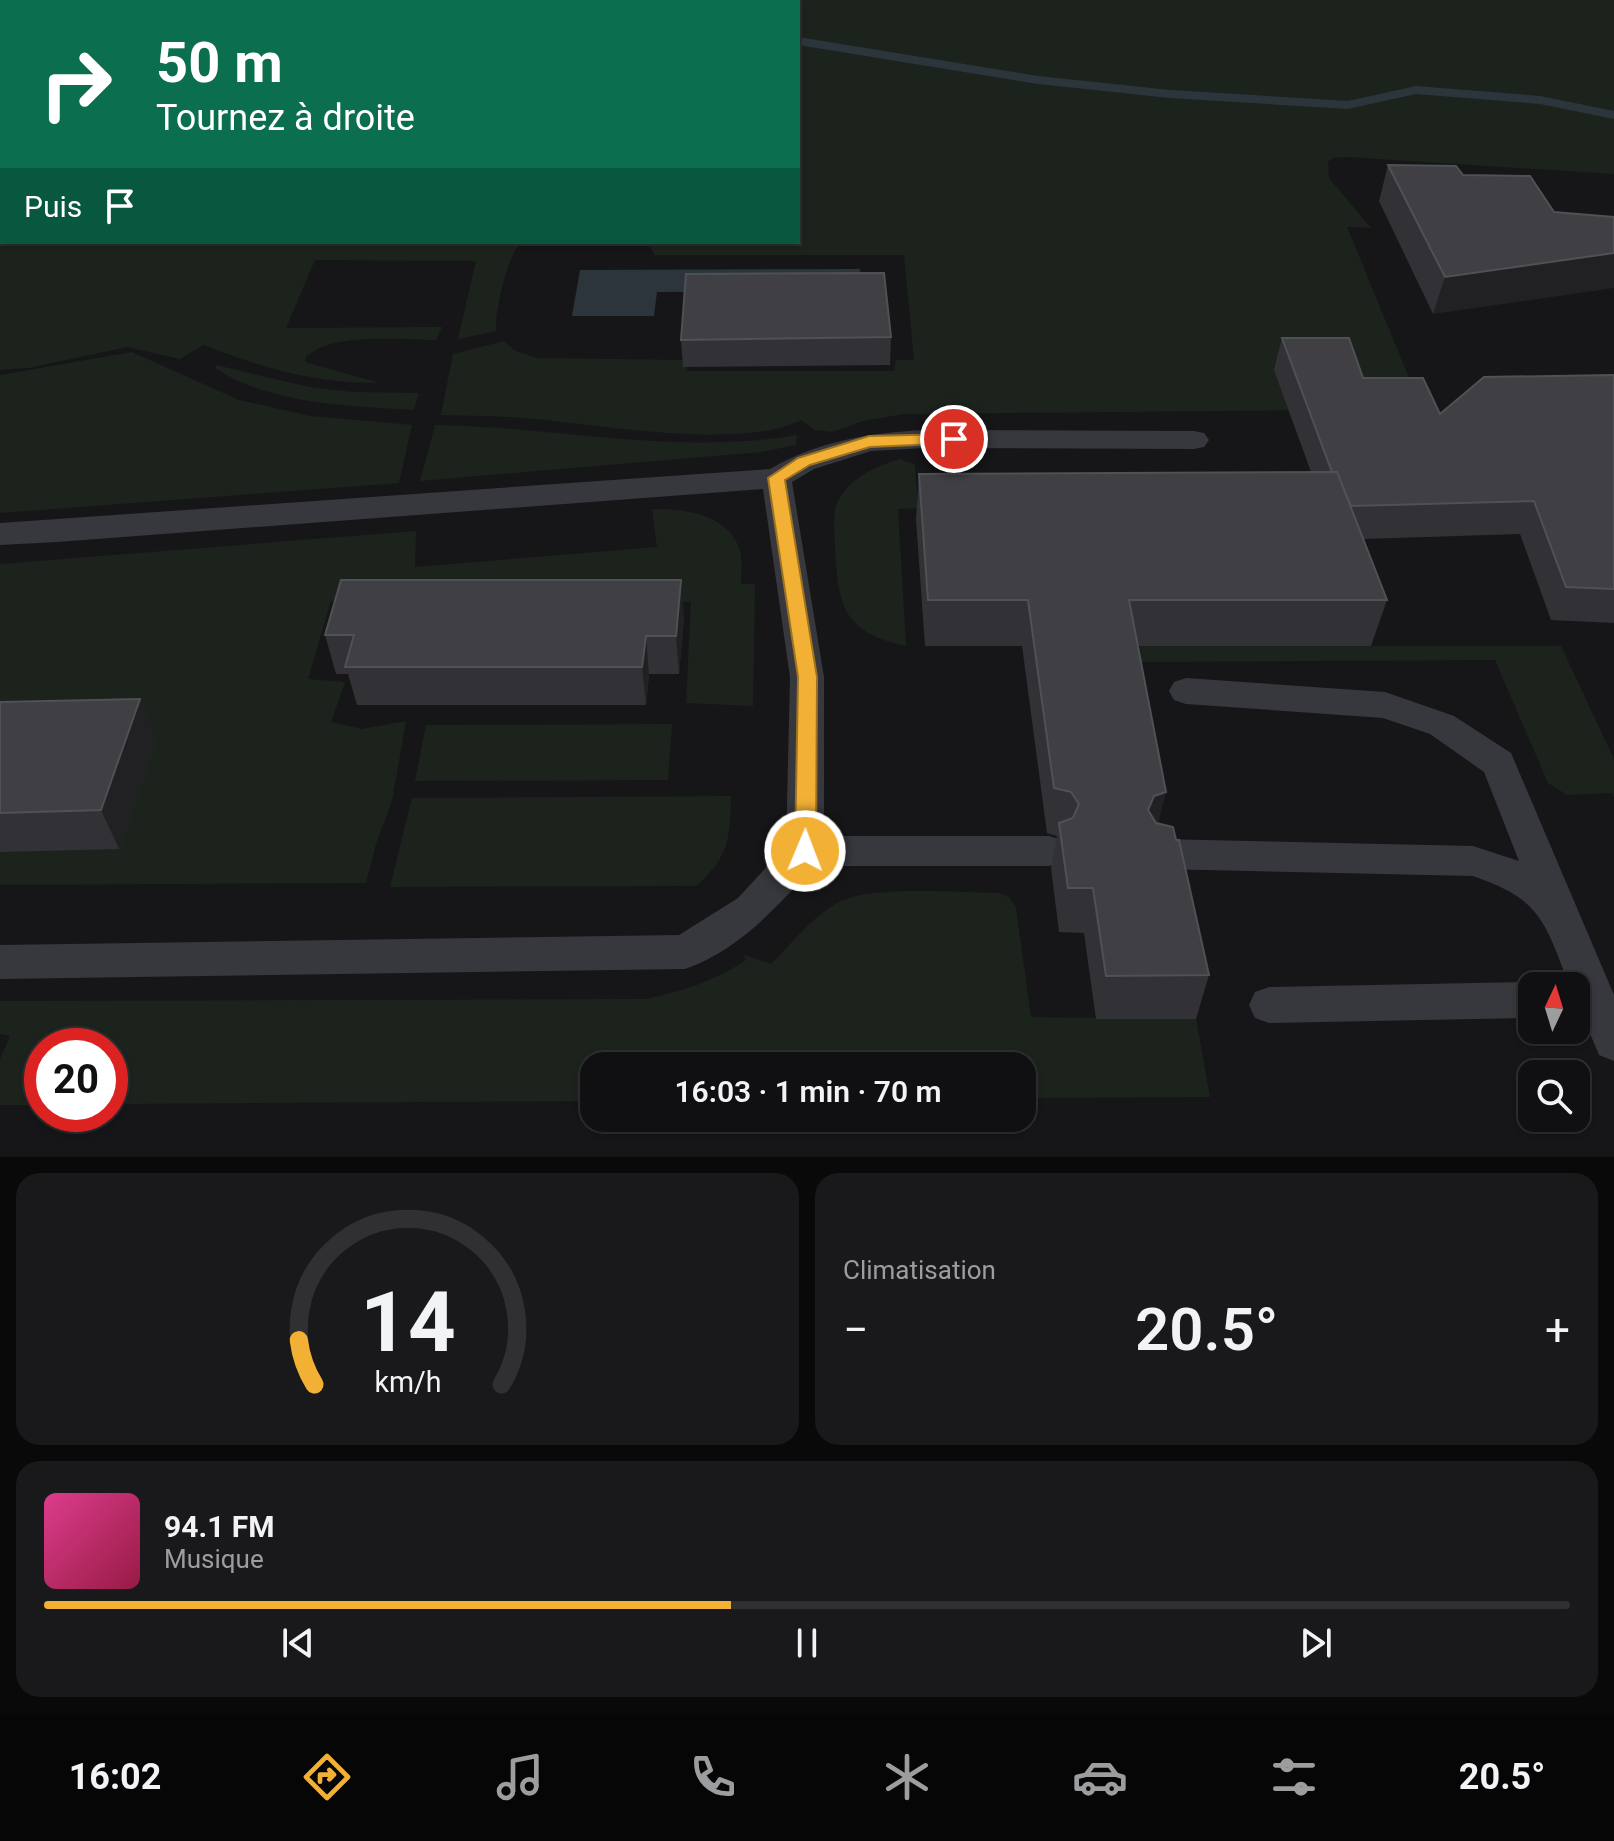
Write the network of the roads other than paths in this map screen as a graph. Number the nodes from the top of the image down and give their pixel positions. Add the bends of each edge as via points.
1 (1194, 440) dead end
2 (776, 478) junction
3 (0, 534) edge
4 (1186, 691) dead end
5 (805, 851) junction
6 (1049, 851) dead end
7 (1159, 854) edge
8 (1556, 906) junction
9 (0, 962) edge
10 (1577, 972) edge
11 (1518, 1000) edge
12 (1269, 1005) dead end
13 (1590, 1006) edge
14 (1614, 1042) edge

1 - 2 lane via 869,442 804,462
2 - 3 lane
2 - 5 lane via 807,677
4 - 8 lane via 1385,705 1442,725 1498,763
5 - 6 lane
5 - 9 lane via 752,909 685,952
7 - 8 lane via 1473,861 1521,877
8 - 10 lane
11 - 12 lane
13 - 14 lane

